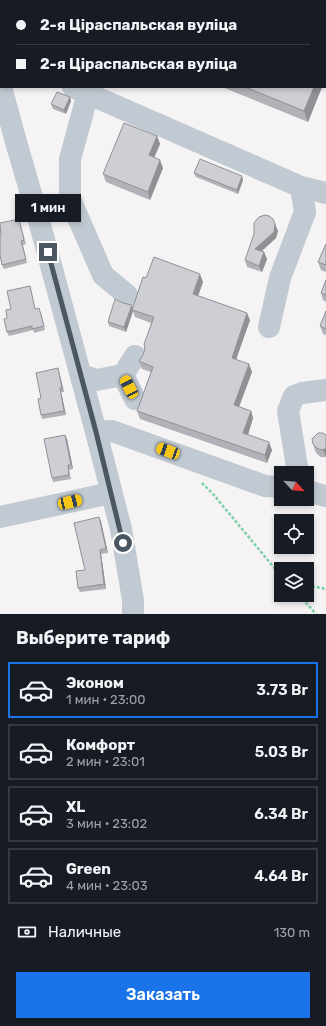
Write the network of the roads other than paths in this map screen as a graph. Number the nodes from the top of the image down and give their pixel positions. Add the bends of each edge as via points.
1 (1, 88) edge
2 (80, 90) edge
3 (8, 143) edge
4 (301, 187) junction
5 (326, 193) edge
6 (127, 295) dead end
7 (269, 327) dead end
8 (135, 356) dead end
9 (80, 375) junction
10 (123, 375) junction
11 (326, 390) edge
12 (135, 399) dead end
13 (96, 432) junction
14 (297, 466) edge
15 (274, 487) edge
16 (111, 493) junction
17 (314, 493) edge
18 (326, 496) edge
19 (0, 518) edge
20 (133, 614) edge

1 - 3 street
2 - 4 street
2 - 6 street via 70,159 70,199 103,275
3 - 9 street via 39,221
4 - 5 street
4 - 7 street via 305,212 280,278
8 - 10 street
9 - 10 street via 96,380
9 - 13 street
10 - 12 street
11 - 14 street via 294,396 288,411
13 - 15 street via 112,431 266,486
13 - 16 street
16 - 19 street
16 - 20 street via 121,529
17 - 18 street

